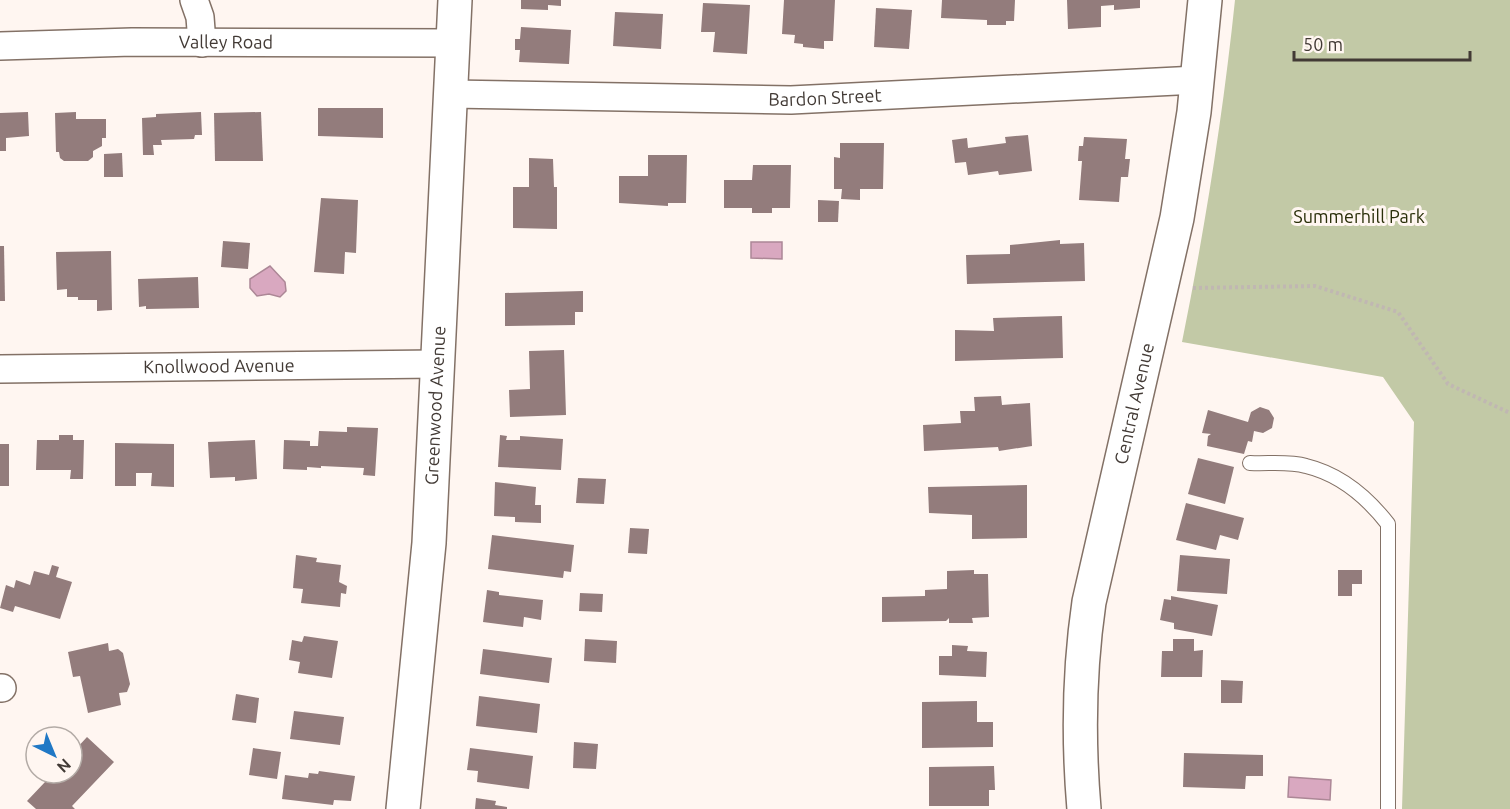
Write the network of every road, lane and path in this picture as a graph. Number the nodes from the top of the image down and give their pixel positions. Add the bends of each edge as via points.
1 (194, 0) edge
2 (455, 0) edge
3 (1205, 0) edge
4 (202, 43) junction
5 (453, 43) junction
6 (0, 46) edge
7 (1197, 80) junction
8 (451, 94) junction
9 (1193, 288) dead end
10 (436, 364) junction
11 (0, 369) edge
12 (1510, 412) edge
13 (1250, 463) dead end
14 (404, 809) edge
15 (1084, 809) edge
16 (1388, 809) edge

1 - 4 street
2 - 5 main road, Greenwood Avenue
3 - 7 main road, Central Avenue
4 - 5 street, Valley Road
4 - 6 street, Valley Road
5 - 8 main road, Greenwood Avenue
7 - 8 street, Bardon Street via 791,100
7 - 15 main road, Central Avenue via 1177,218 1089,602 1081,658
8 - 10 main road, Greenwood Avenue
9 - 12 path via 1315,286 1398,312 1448,384
10 - 11 street, Knollwood Avenue
10 - 14 main road, Greenwood Avenue via 429,543
13 - 16 lane via 1304,465 1319,470 1353,489 1388,524

